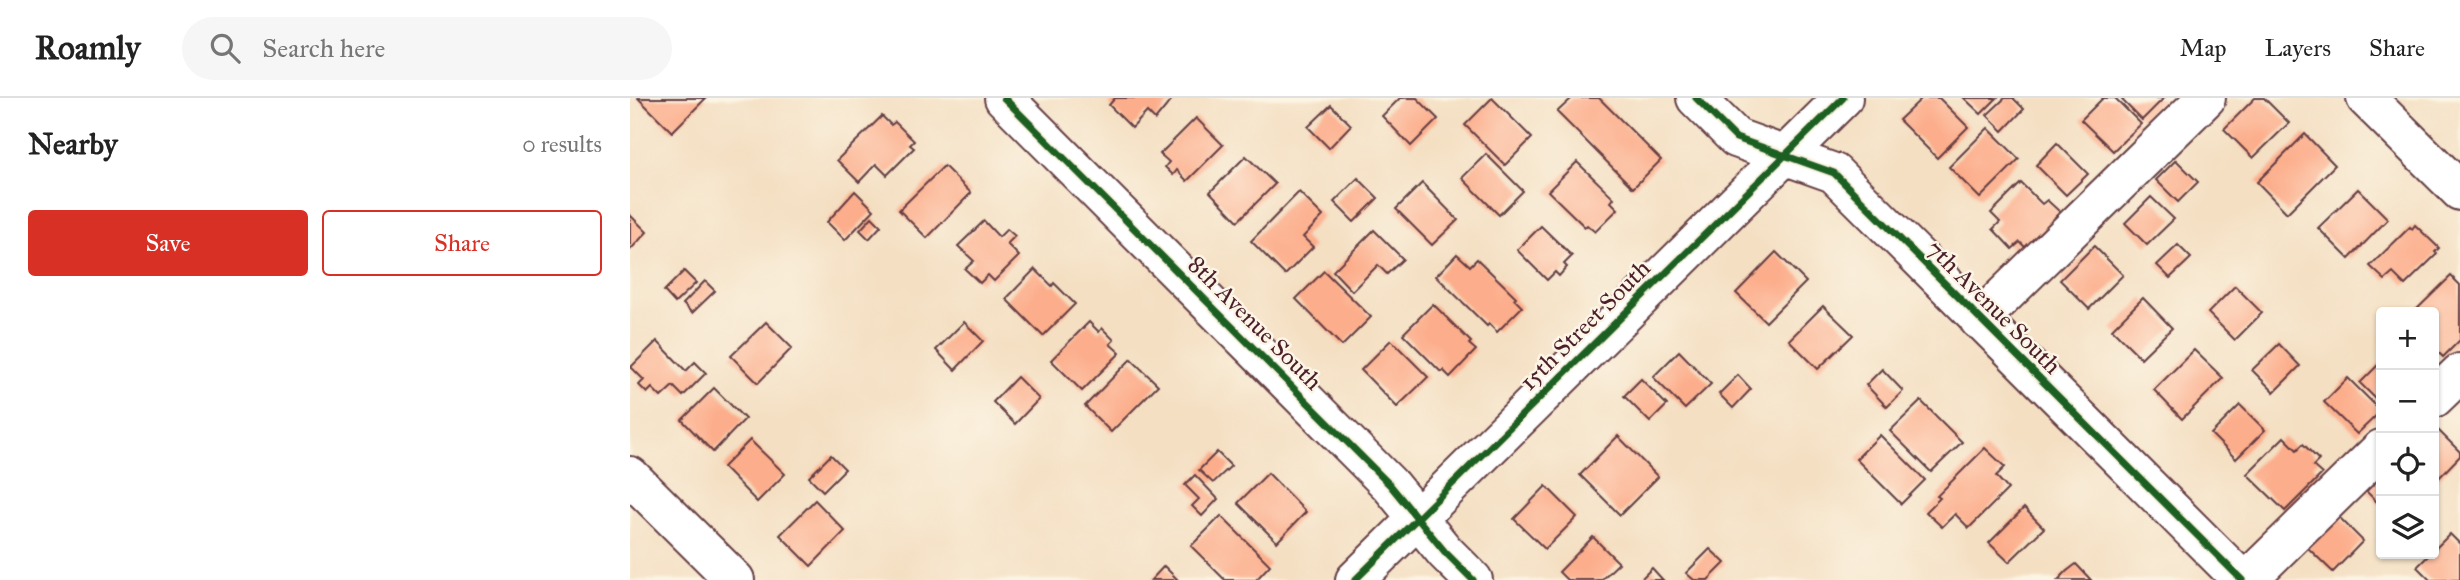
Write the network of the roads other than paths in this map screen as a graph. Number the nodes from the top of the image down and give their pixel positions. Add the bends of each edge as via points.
1 (1004, 98) edge
2 (1696, 98) edge
3 (1843, 98) edge
4 (2206, 98) edge
5 (2366, 98) edge
6 (1783, 156) junction
7 (2460, 191) edge
8 (1979, 320) junction
9 (2460, 373) edge
10 (2439, 393) edge
11 (2376, 454) edge
12 (630, 476) edge
13 (1418, 519) junction
14 (735, 580) edge
15 (1354, 580) edge
16 (1473, 580) edge
17 (2244, 580) edge

1 - 13 street, 8th Avenue South via 1390,485
2 - 6 street, 7th Avenue South via 1736,138
3 - 6 street, 15th Street South
4 - 8 street
5 - 7 street
6 - 8 street, 7th Avenue South via 1834,173
6 - 13 street, 15th Street South
8 - 17 street, 7th Avenue South
9 - 10 street
11 - 17 street
12 - 14 street
13 - 15 street, 15th Street South
13 - 16 street, 8th Avenue South

